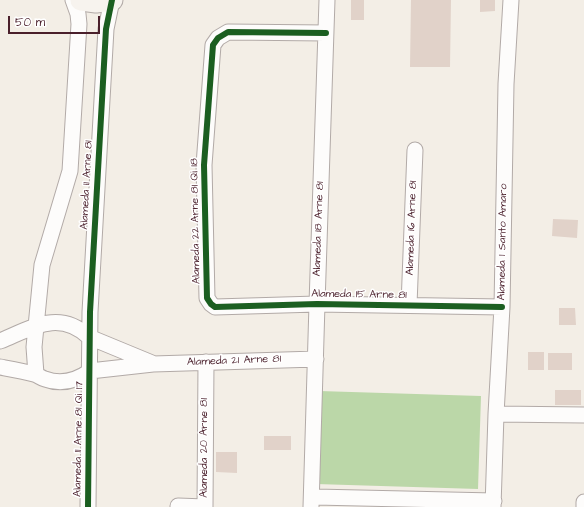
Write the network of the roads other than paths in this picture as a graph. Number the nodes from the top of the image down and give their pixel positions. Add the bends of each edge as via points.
1 (73, 0) edge
2 (81, 0) edge
3 (112, 0) edge
4 (328, 0) edge
5 (511, 0) edge
6 (326, 33) junction
7 (415, 150) dead end
8 (317, 304) junction
9 (409, 306) junction
10 (215, 307) joint
11 (502, 307) junction
12 (36, 327) junction
13 (89, 337) junction
14 (0, 341) edge
15 (316, 359) junction
16 (206, 362) junction
17 (153, 364) junction
18 (0, 367) edge
19 (90, 371) junction
20 (36, 374) junction
21 (496, 414) junction
22 (584, 415) edge
23 (313, 502) edge
24 (584, 502) edge
25 (399, 503) edge
26 (493, 504) edge
27 (178, 506) dead end
28 (88, 507) edge
29 (584, 507) edge

1 - 12 street via 79,24 70,171 42,265
2 - 3 main road
3 - 13 street, Alameda 11 Arne 81 via 106,29
4 - 6 street, Alameda 18 Arne 81
5 - 11 street, Alameda 1 Santo Amaro via 506,84
6 - 8 street, Alameda 18 Arne 81
6 - 10 street, Alameda 22 Arne 81 Qi 18 via 228,32 218,38 213,45 204,165 207,298
7 - 9 street, Alameda 16 Arne 81
8 - 9 street, Alameda 15 Arne 81
8 - 10 street, Alameda 15 Arne 81
8 - 15 street, Alameda 18 Arne 81
9 - 11 street, Alameda 15 Arne 81
11 - 21 street, Alameda 1 Santo Amaro
12 - 13 street via 60,322 76,327
12 - 14 street
12 - 20 street
13 - 17 street
13 - 19 street, Alameda 11 Arne 81
15 - 16 street, Alameda 21 Arne 81
15 - 23 street, Alameda 18 Arne 81
16 - 17 street, Alameda 21 Arne 81
16 - 27 street, Alameda 20 Arne 81 via 205,507
17 - 19 street, Alameda 21 Arne 81
18 - 20 street
19 - 20 street via 76,379 60,382
19 - 28 street, Alameda 11 Arne 81 Qi 17
21 - 22 street
21 - 26 street, Alameda 1 Santo Amaro
23 - 25 street
24 - 29 street
25 - 26 street

